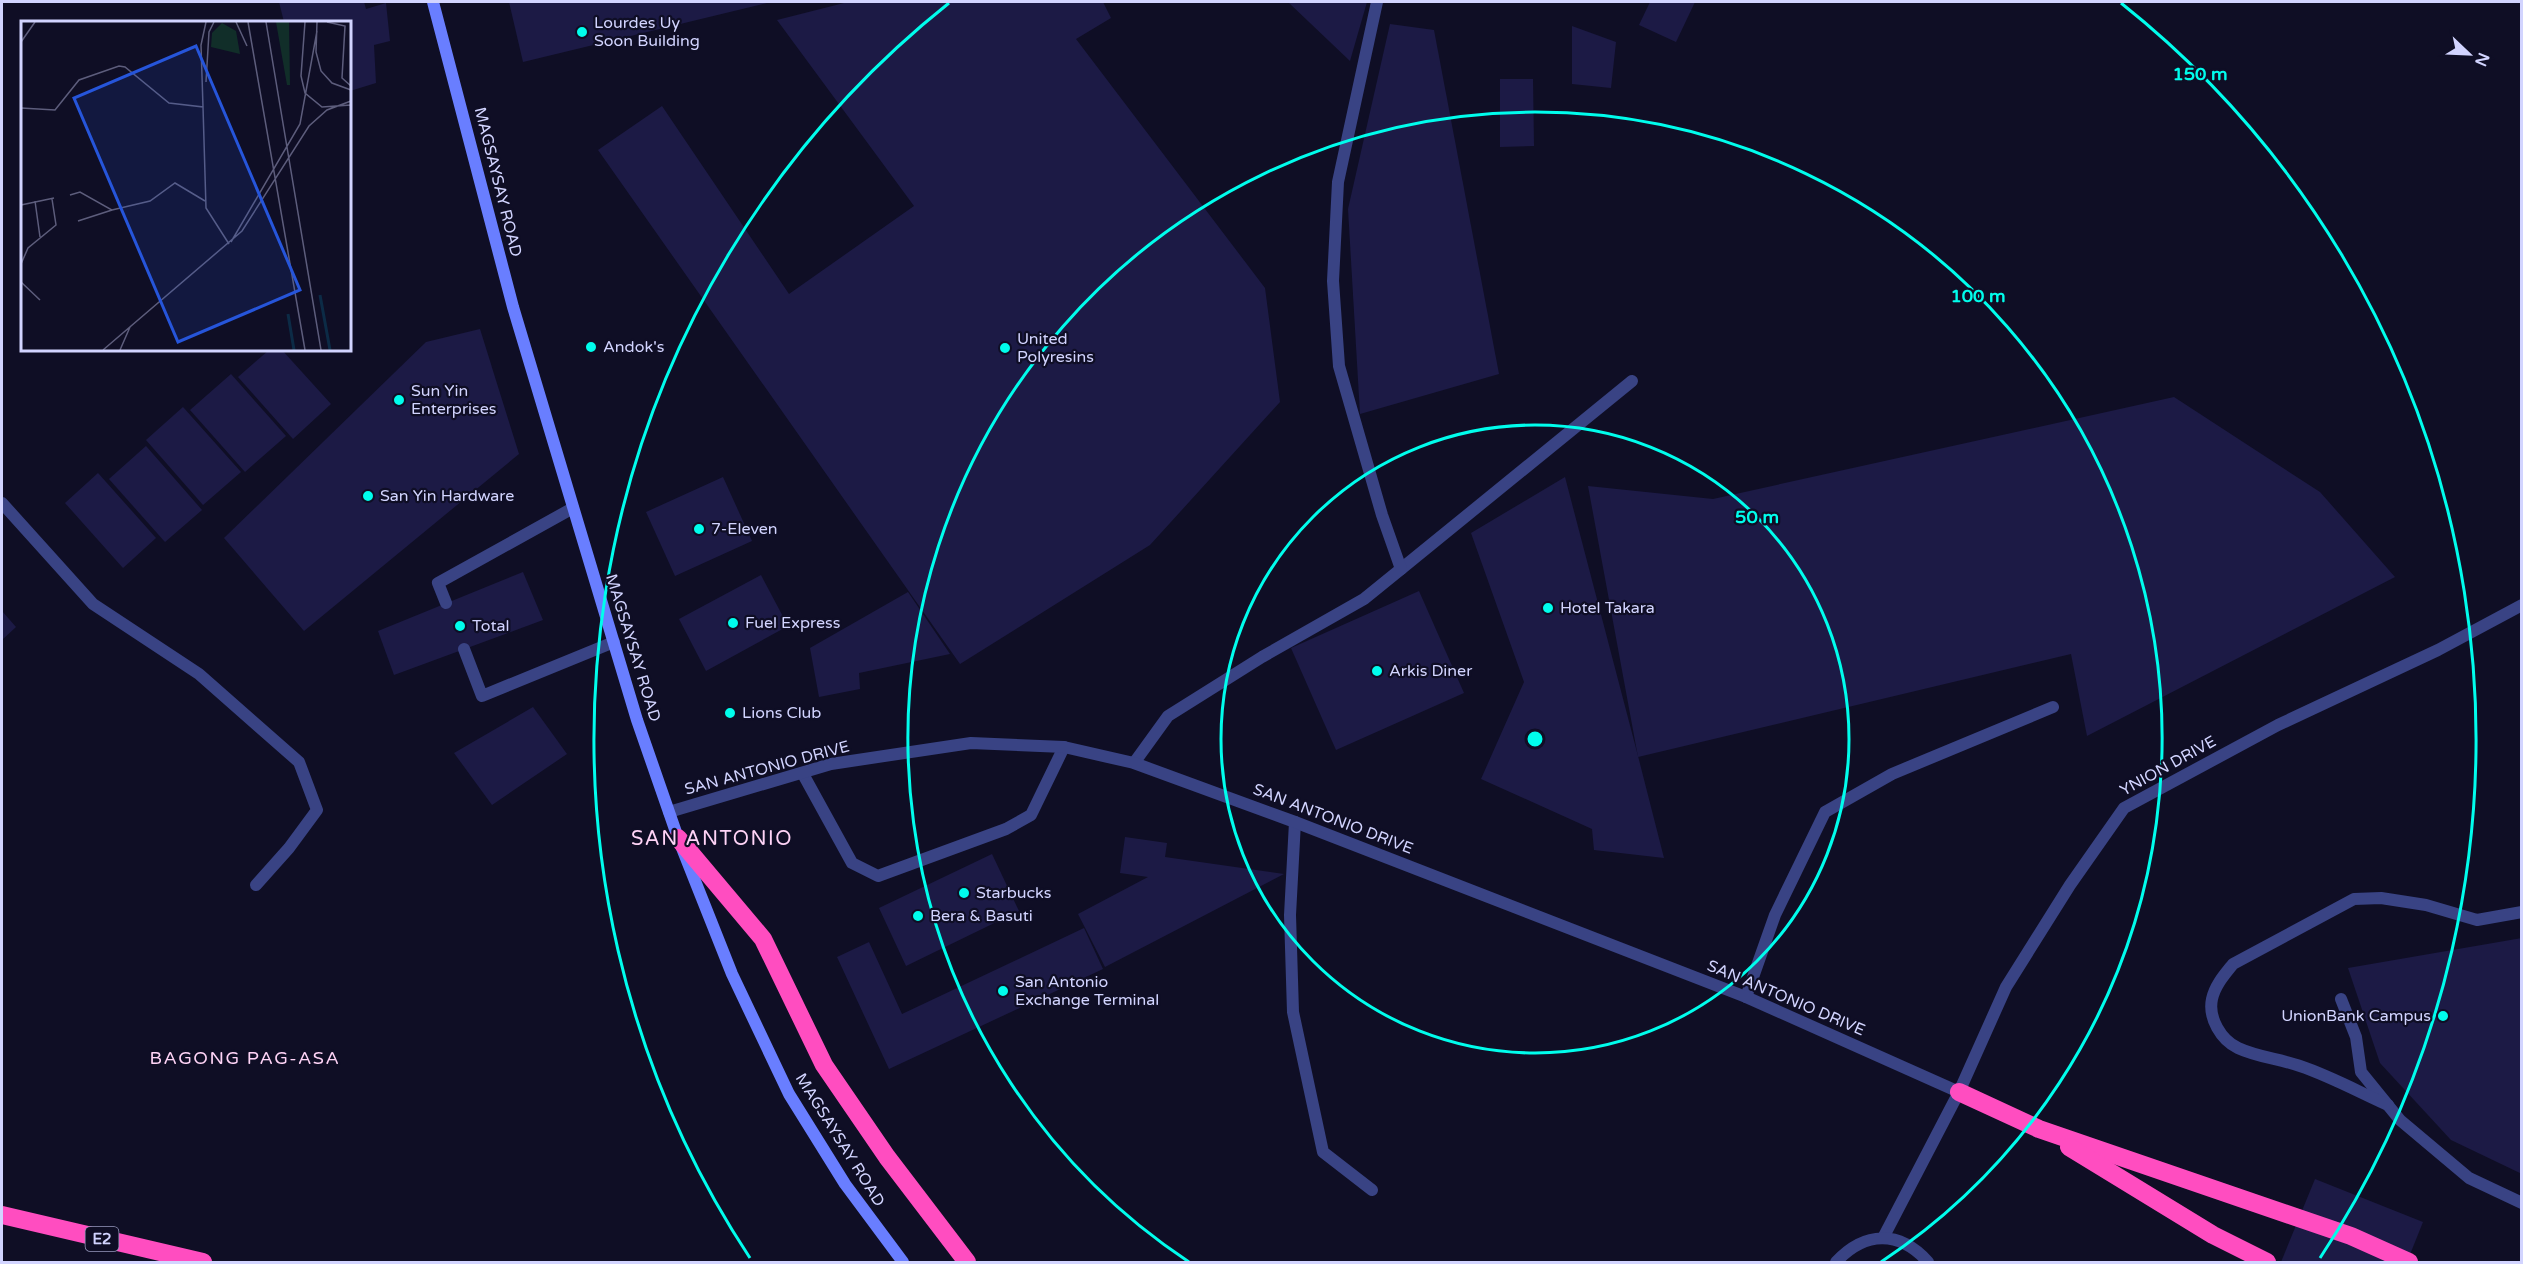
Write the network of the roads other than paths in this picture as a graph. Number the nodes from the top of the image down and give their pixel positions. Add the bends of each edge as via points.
1 (433, 2) edge
2 (1377, 2) edge
3 (1632, 381) dead end
4 (2, 503) edge
5 (573, 508) junction
6 (1401, 569) junction
7 (446, 603) dead end
8 (2522, 605) edge
9 (614, 642) junction
10 (464, 649) dead end
11 (2053, 707) dead end
12 (1064, 747) junction
13 (1134, 763) junction
14 (803, 774) junction
15 (669, 812) junction
16 (1295, 822) junction
17 (678, 838) junction
18 (256, 885) dead end
19 (2522, 912) edge
20 (1746, 997) junction
21 (2341, 999) dead end
22 (1959, 1092) junction
23 (2388, 1105) junction
24 (2039, 1128) junction
25 (1372, 1190) dead end
26 (2522, 1203) edge
27 (2, 1215) edge
28 (1883, 1238) junction
29 (202, 1263) edge
30 (903, 1263) edge
31 (967, 1263) edge
32 (1836, 1263) edge
33 (1928, 1263) edge
34 (2267, 1263) edge
35 (2409, 1263) edge

1 - 5 main road, MAGSAYSAY ROAD via 513,307
2 - 6 street via 1338,182 1333,281 1339,366
3 - 6 street
4 - 18 street via 93,604 199,674 299,762 316,810
5 - 7 street via 438,584
5 - 9 main road, MAGSAYSAY ROAD
6 - 13 street via 1364,599 1168,716
8 - 22 street, YNION DRIVE via 2438,650 2278,725 2124,808 2006,987
9 - 10 street via 482,696
9 - 15 main road, MAGSAYSAY ROAD
11 - 20 street via 1892,774 1825,812 1775,915
12 - 13 street, SAN ANTONIO DRIVE
12 - 14 street, SAN ANTONIO DRIVE via 970,743 831,764
12 - 14 street via 1031,815 1006,829 878,876 852,863
13 - 16 street, SAN ANTONIO DRIVE
14 - 15 street, SAN ANTONIO DRIVE
15 - 17 main road, MAGSAYSAY ROAD
16 - 20 street, SAN ANTONIO DRIVE
16 - 25 street via 1290,915 1293,1012 1323,1152
17 - 30 main road, MAGSAYSAY ROAD via 737,985 789,1094 845,1184
17 - 31 highway via 763,939 824,1065
19 - 23 street via 2477,920 2426,905 2381,898 2354,899 2233,964 2220,979 2212,1000 2213,1019 2224,1040 2239,1049 2313,1071
20 - 22 street, SAN ANTONIO DRIVE
21 - 23 street via 2356,1037 2361,1072
22 - 24 highway
22 - 28 street, YNION DRIVE
23 - 26 street via 2400,1120 2469,1178
24 - 34 highway
24 - 35 highway via 2351,1236
27 - 29 highway, E2
28 - 32 street via 1848,1250
28 - 33 street via 1901,1241 1917,1250

